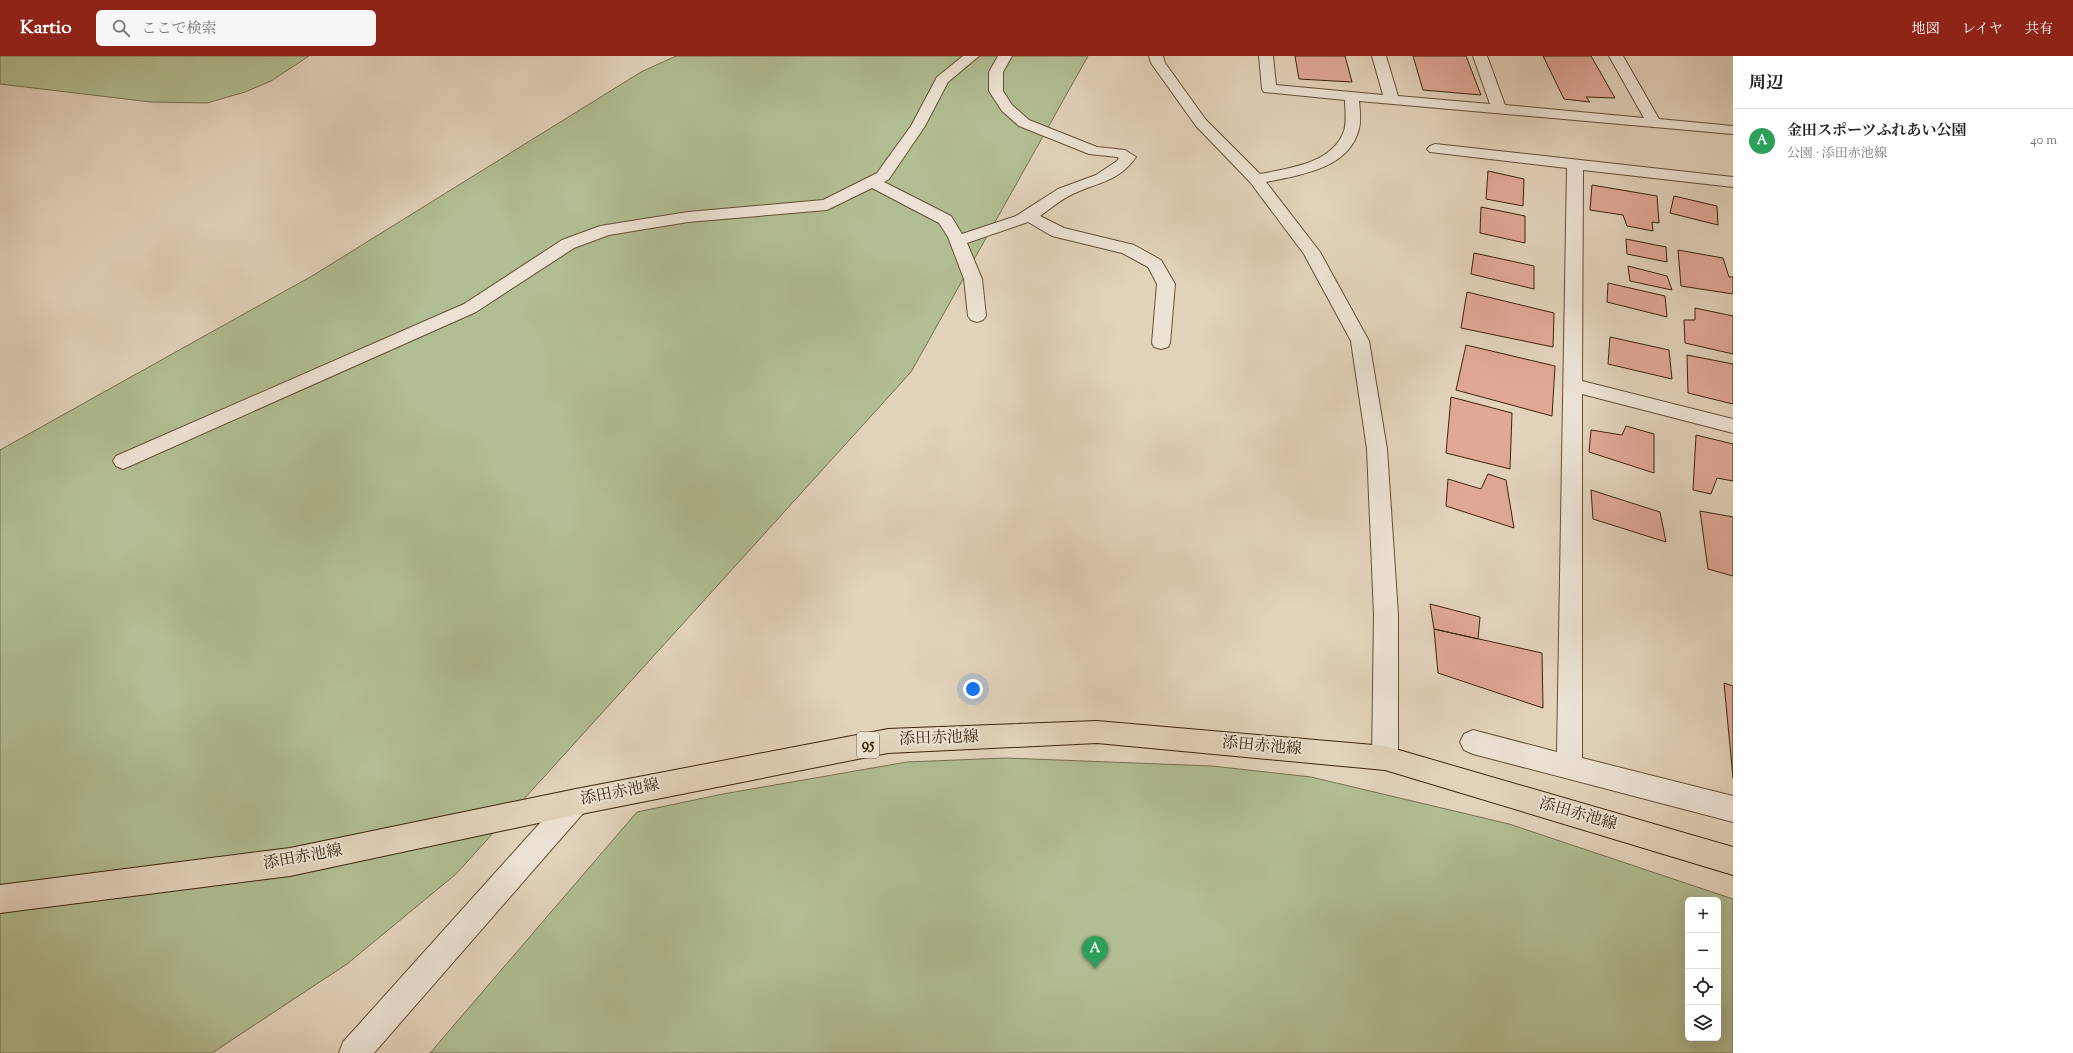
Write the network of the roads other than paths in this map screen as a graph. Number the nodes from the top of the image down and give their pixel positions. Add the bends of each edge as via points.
1 (972, 56) edge
2 (1005, 56) edge
3 (1156, 56) edge
4 (1266, 56) edge
5 (1379, 56) edge
6 (1480, 56) edge
7 (1616, 56) edge
8 (1352, 97) junction
9 (1392, 100) junction
10 (1498, 109) junction
11 (1654, 123) junction
12 (1733, 130) edge
13 (1435, 149) dead end
14 (1575, 164) junction
15 (1256, 179) junction
16 (872, 182) junction
17 (1733, 182) edge
18 (1029, 216) junction
19 (958, 240) junction
20 (977, 316) dead end
21 (1161, 343) dead end
22 (1573, 384) junction
23 (1733, 426) edge
24 (123, 461) dead end
25 (1473, 742) dead end
26 (1385, 758) junction
27 (1569, 767) junction
28 (576, 802) junction
29 (1733, 809) edge
30 (1733, 861) edge
31 (0, 899) edge
32 (354, 1053) edge

1 - 16 street via 942,80 918,126 883,176
2 - 18 street via 996,72 996,91 1007,108 1024,123 1094,151 1120,153 1128,157 1123,165 1107,177 1066,190
3 - 15 street via 1158,63 1201,123
4 - 8 street via 1269,89
5 - 9 street
6 - 10 street
7 - 11 street
8 - 9 street
8 - 15 street via 1351,131 1339,152 1314,165
9 - 10 street
10 - 11 street
11 - 12 street
13 - 14 street
14 - 17 street
14 - 22 street
15 - 26 street via 1312,252 1360,341 1377,449 1386,615
16 - 19 street via 945,220
16 - 24 street via 827,205 688,217 606,230 574,242 470,308
18 - 19 street
18 - 21 street via 1058,232 1128,249 1155,264 1166,284
19 - 20 street via 973,279
22 - 23 street
22 - 27 street
25 - 27 street
26 - 28 main road, 添田赤池線 / 95 via 1097,732 888,741
26 - 30 main road, 添田赤池線 / 95
27 - 29 street
28 - 31 main road, 添田赤池線 / 95 via 290,862
28 - 32 street

